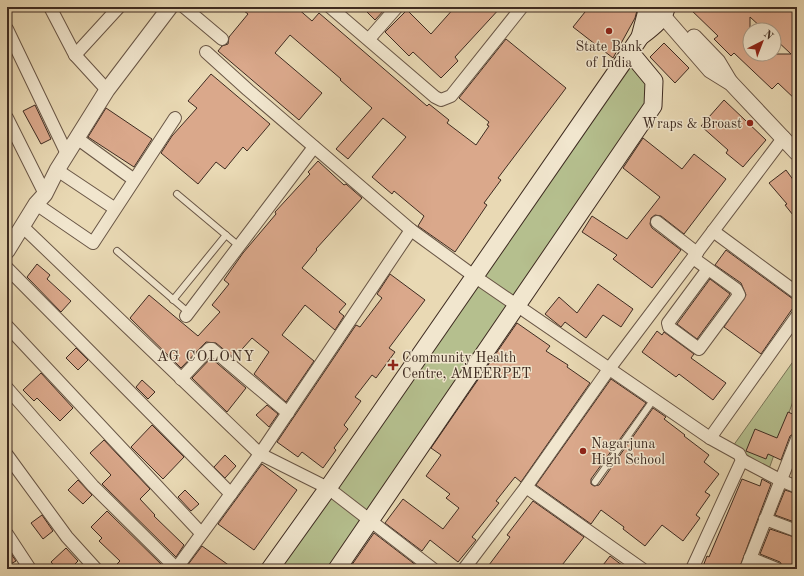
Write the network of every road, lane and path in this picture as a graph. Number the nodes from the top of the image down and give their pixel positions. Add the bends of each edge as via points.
1 (50, 7) edge
2 (119, 7) edge
3 (170, 7) edge
4 (184, 7) edge
5 (397, 7) edge
6 (520, 7) edge
7 (648, 7) edge
8 (332, 8) edge
9 (664, 9) edge
10 (7, 29) edge
11 (640, 37) junction
12 (222, 39) dead end
13 (369, 39) junction
14 (206, 52) dead end
15 (630, 52) junction
16 (75, 55) junction
17 (107, 90) junction
18 (7, 118) edge
19 (175, 118) dead end
20 (784, 137) junction
21 (78, 139) junction
22 (314, 147) junction
23 (797, 153) edge
24 (67, 154) junction
25 (57, 170) junction
26 (134, 179) junction
27 (177, 194) dead end
28 (41, 199) junction
29 (114, 208) junction
30 (657, 222) dead end
31 (23, 227) junction
32 (411, 230) junction
33 (713, 231) junction
34 (226, 235) junction
35 (8, 243) edge
36 (239, 246) junction
37 (117, 251) dead end
38 (695, 255) junction
39 (7, 268) edge
40 (708, 269) junction
41 (474, 276) junction
42 (797, 293) edge
43 (173, 300) junction
44 (516, 304) junction
45 (658, 304) junction
46 (187, 315) joint
47 (674, 315) junction
48 (797, 316) edge
49 (7, 326) edge
50 (609, 369) junction
51 (182, 379) junction
52 (7, 388) edge
53 (654, 399) junction
54 (288, 413) junction
55 (710, 438) junction
56 (797, 439) edge
57 (260, 454) junction
58 (7, 455) edge
59 (742, 460) junction
60 (780, 480) junction
61 (595, 482) dead end
62 (526, 486) junction
63 (797, 487) edge
64 (328, 488) junction
65 (231, 494) junction
66 (765, 519) junction
67 (370, 521) junction
68 (797, 531) edge
69 (201, 533) junction
70 (7, 534) edge
71 (748, 564) edge
72 (30, 569) edge
73 (96, 569) edge
74 (176, 569) edge
75 (270, 569) edge
76 (337, 569) edge
77 (433, 569) edge
78 (464, 569) edge
79 (642, 569) edge
80 (692, 569) edge
81 (777, 569) edge

1 - 16 street
2 - 16 street
3 - 17 street
4 - 12 street
5 - 13 street
6 - 13 street via 451,96 441,100
7 - 11 main road
8 - 13 street
9 - 11 main road via 651,29
9 - 20 street via 718,62 731,83
10 - 24 street
11 - 15 main road
14 - 22 street
15 - 41 main road
15 - 44 main road via 654,81 653,106
16 - 17 street
17 - 21 street
18 - 28 street
19 - 26 street
20 - 23 street
20 - 33 street
21 - 24 street
21 - 26 street
22 - 32 street
22 - 36 street
24 - 25 street
25 - 28 street
25 - 29 street
26 - 29 street
27 - 34 lane
28 - 29 street via 92,243
28 - 31 street
30 - 38 street
31 - 35 street
31 - 51 street
32 - 41 street
32 - 54 street
33 - 38 street
33 - 42 street
34 - 36 lane
34 - 43 lane
36 - 46 street
37 - 43 lane
38 - 40 street
38 - 45 street
39 - 65 street
40 - 47 street
40 - 47 street via 736,289 739,295 700,349 668,326
41 - 44 street
41 - 64 main road
43 - 46 lane
44 - 50 street
44 - 67 main road
45 - 47 street
45 - 50 street
48 - 55 street
49 - 69 street
50 - 53 street
50 - 62 street
51 - 54 street via 212,348
51 - 57 street
52 - 74 street via 93,486
53 - 55 street
53 - 61 lane
54 - 57 street
55 - 59 street via 739,454
56 - 60 street
57 - 64 street
57 - 65 street
58 - 73 street via 67,537
59 - 60 street
59 - 80 street
60 - 63 street
60 - 66 street
62 - 78 street
62 - 79 street
64 - 67 street
64 - 75 main road
65 - 69 street
66 - 68 street
66 - 71 street
67 - 76 main road
67 - 77 street
69 - 74 street
70 - 72 street
71 - 81 street

